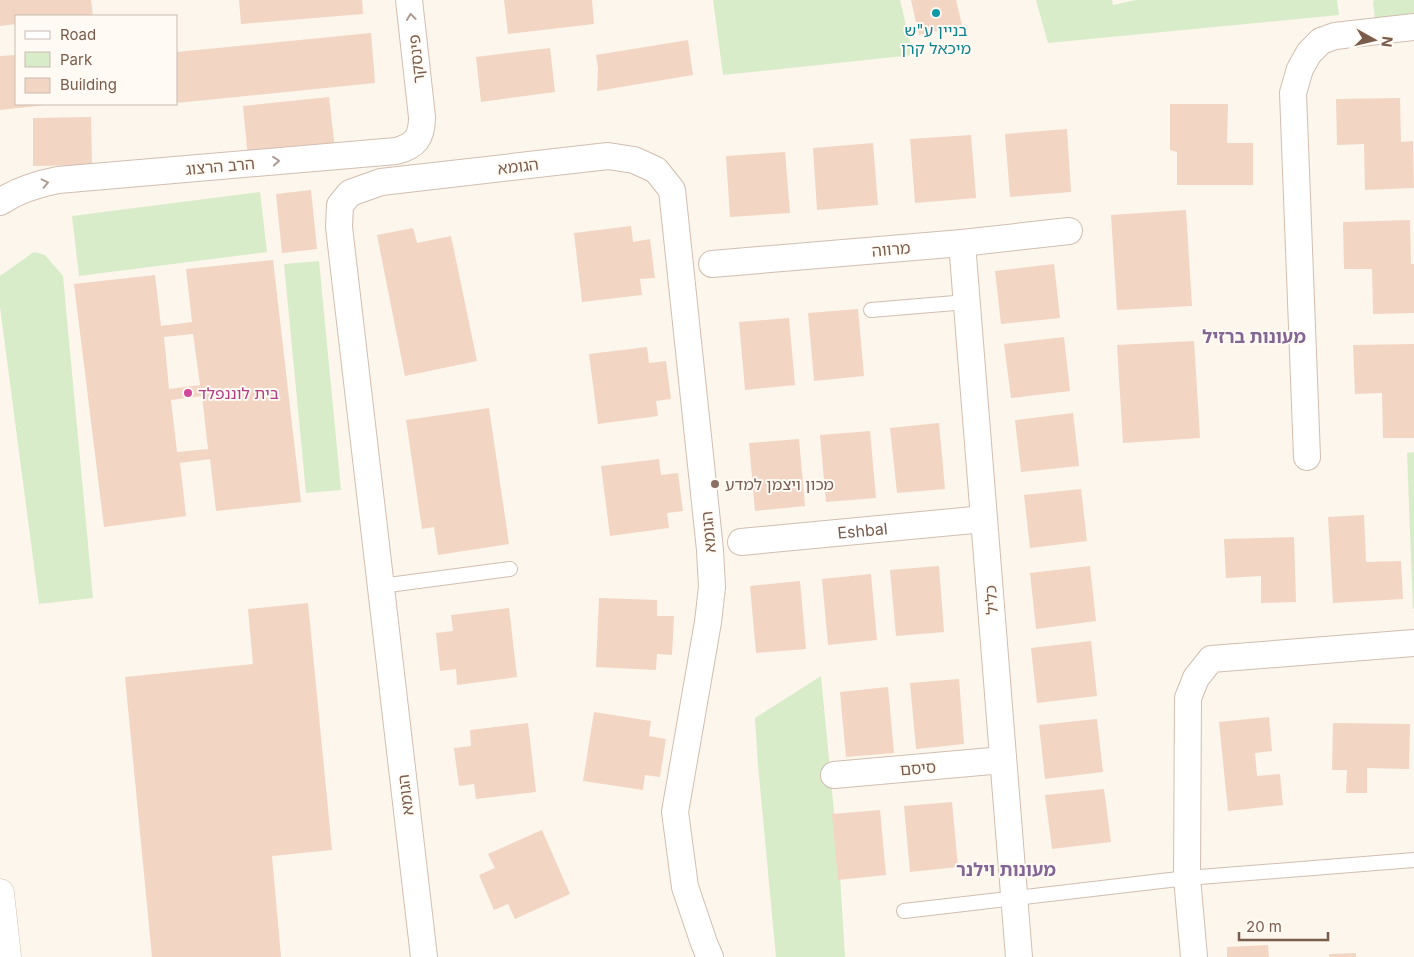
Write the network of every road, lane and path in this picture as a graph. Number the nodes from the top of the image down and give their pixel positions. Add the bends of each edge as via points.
1 (409, 0) edge
2 (1414, 27) edge
3 (422, 117) joint
4 (0, 202) edge
5 (1069, 231) dead end
6 (962, 243) junction
7 (712, 264) dead end
8 (967, 302) junction
9 (871, 310) dead end
10 (1307, 457) dead end
11 (984, 519) junction
12 (741, 542) dead end
13 (510, 568) dead end
14 (381, 586) junction
15 (1414, 643) edge
16 (1003, 760) junction
17 (834, 775) dead end
18 (1414, 860) edge
19 (1187, 878) junction
20 (0, 893) edge
21 (1014, 897) junction
22 (904, 911) dead end
23 (7, 957) edge
24 (424, 957) edge
25 (710, 957) edge
26 (1019, 957) edge
27 (1194, 957) edge

3 -> 1 street, פינסקר
2 - 10 street via 1335,36 1321,41 1300,69 1293,93
4 -> 3 street, הרב הרצוג via 23,189 58,180 406,149 417,140 422,130
5 - 6 street, מרווה
6 - 7 street, מרווה
6 - 8 street, כליל
8 - 9 lane
8 - 11 street, כליל
11 - 12 street, Eshbal
11 - 16 street, כליל
13 - 14 lane
14 - 24 street, הגומא
14 - 25 street, הגומא via 339,227 340,205 350,193 381,182 608,156 634,160 656,170 672,190 710,550 712,587 708,622 675,812 685,887
15 - 19 street via 1210,659 1196,678 1188,698
16 - 17 street, סיסם
16 - 21 street, כליל
18 - 19 lane
19 - 21 lane
19 - 27 street
20 - 23 street
21 - 22 lane
21 - 26 street, כליל

